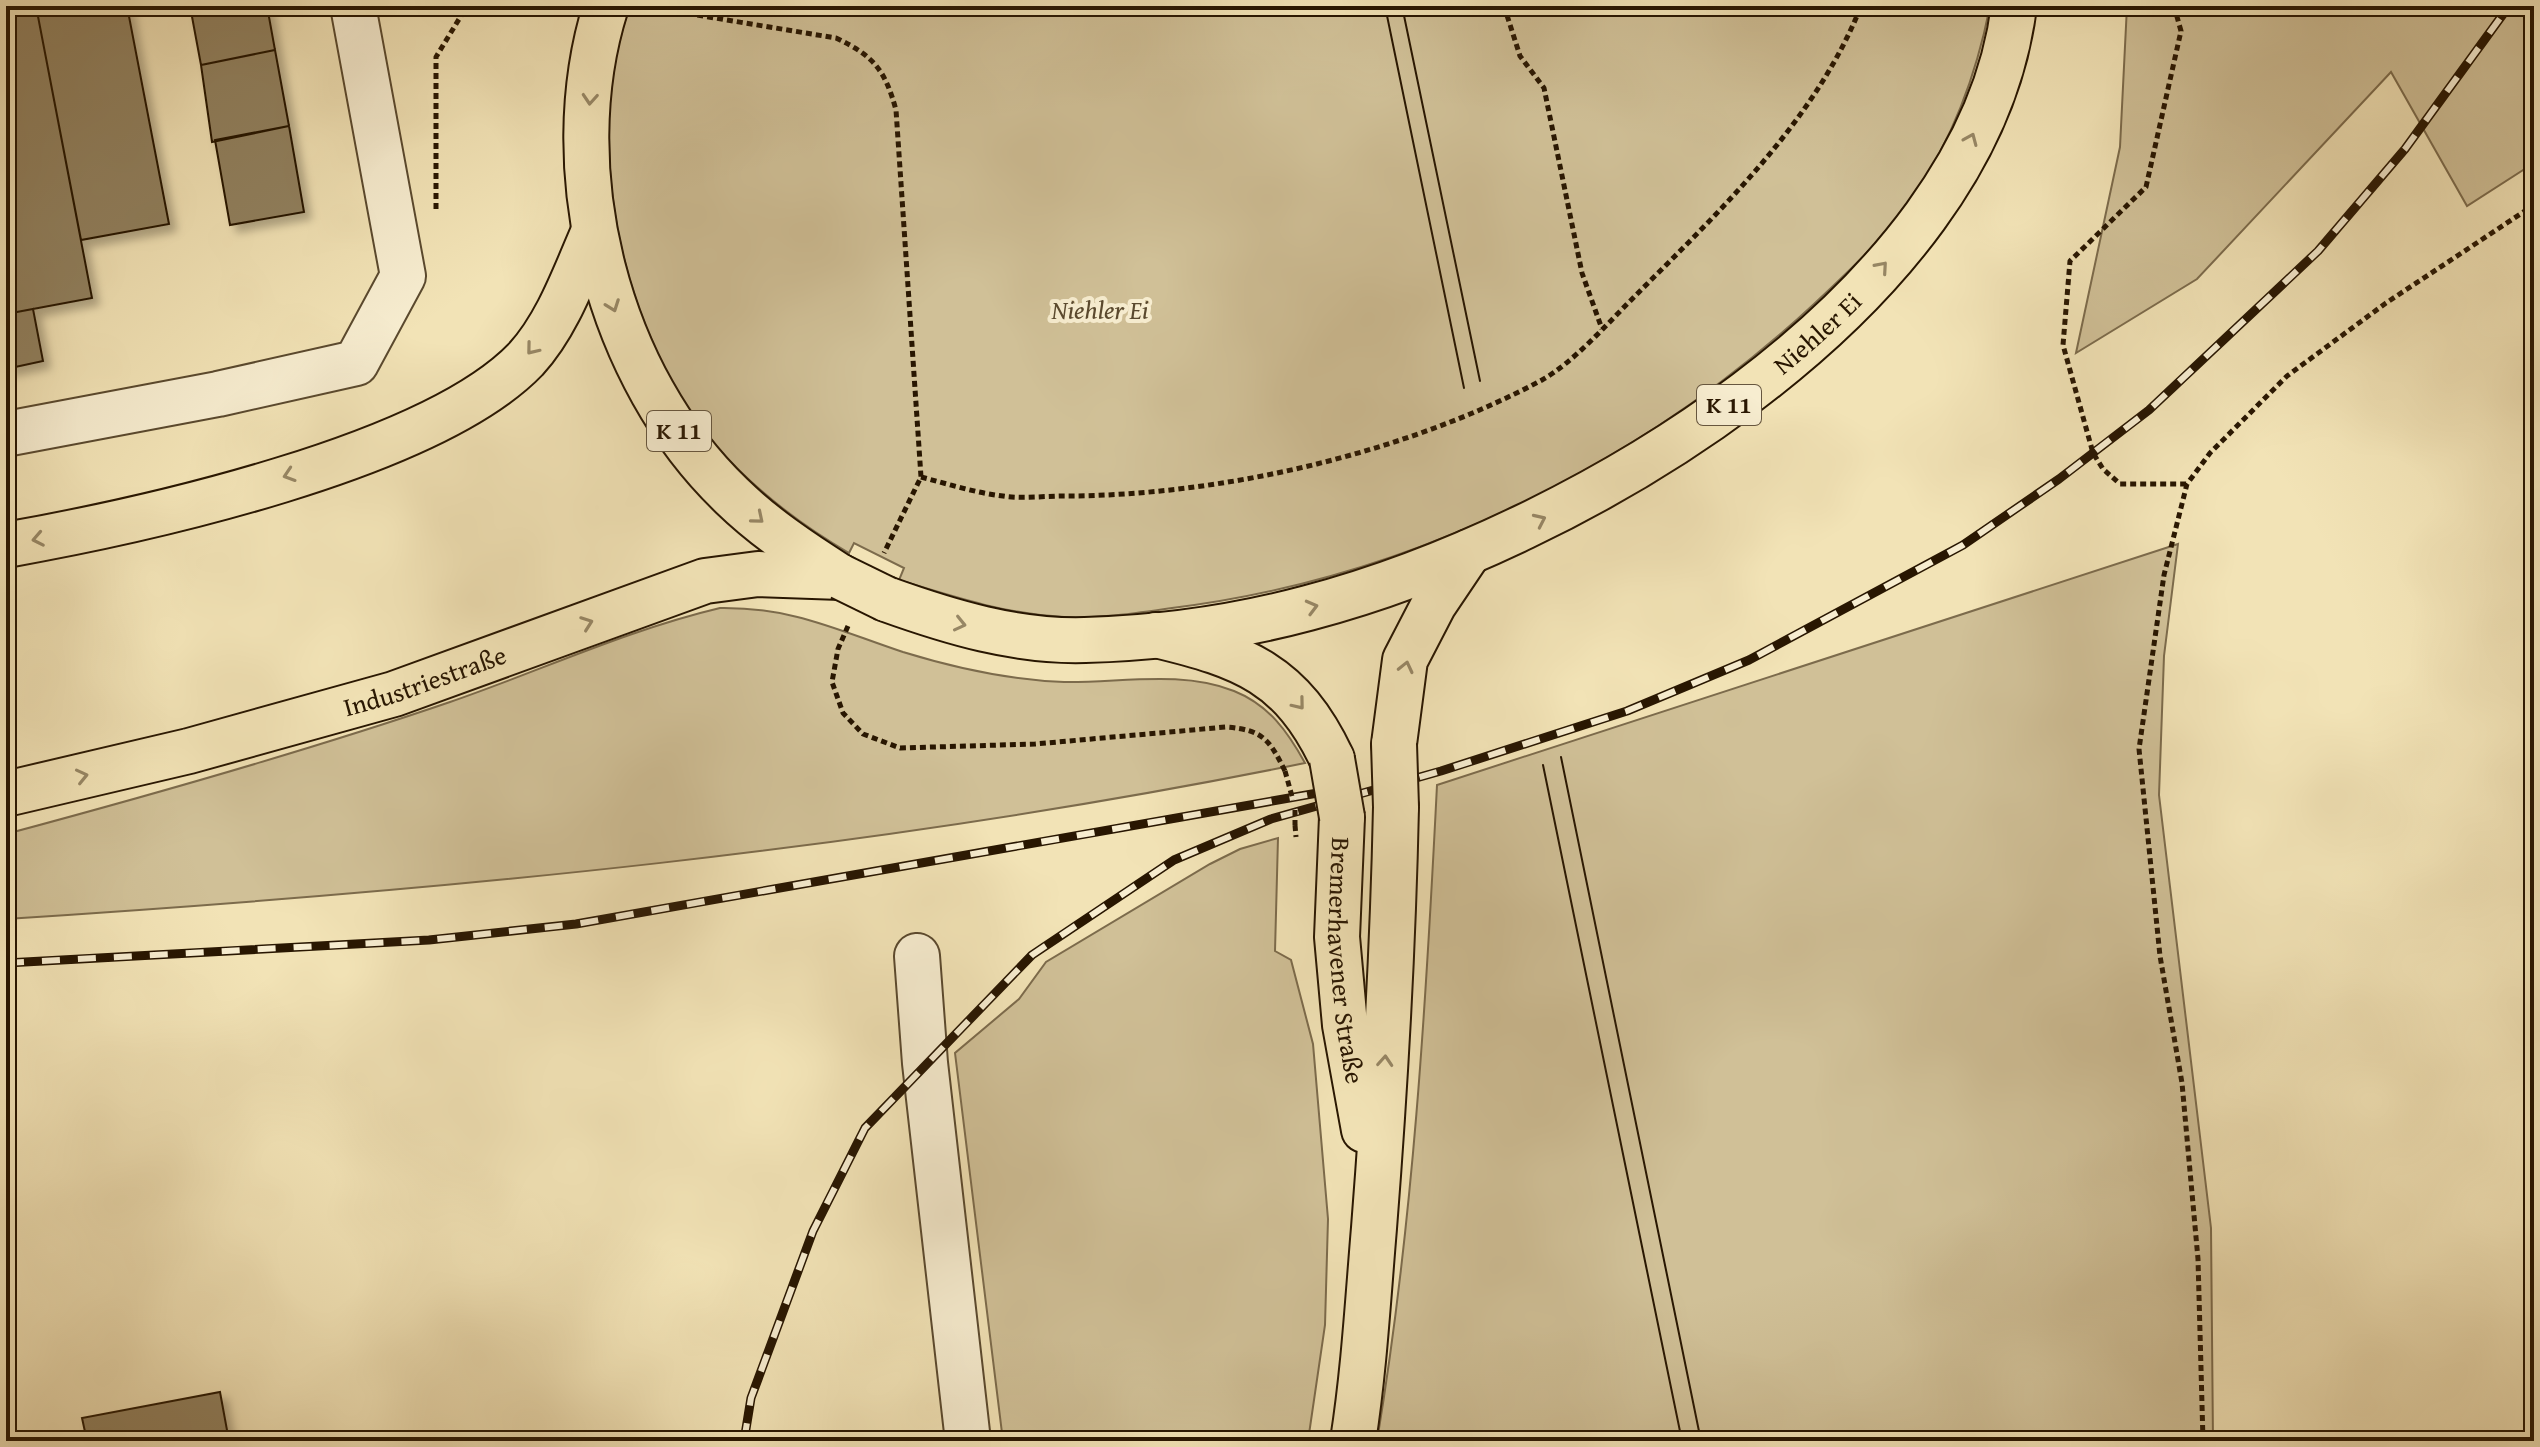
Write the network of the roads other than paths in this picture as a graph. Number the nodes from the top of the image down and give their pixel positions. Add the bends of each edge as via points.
1 (353, 6) edge
2 (2014, 6) edge
3 (603, 14) edge
4 (594, 231) junction
5 (6, 434) edge
6 (6, 545) edge
7 (1469, 552) junction
8 (841, 577) junction
9 (1156, 635) junction
10 (6, 794) edge
11 (917, 956) dead end
12 (1377, 1195) junction
13 (968, 1441) edge
14 (1353, 1441) edge

1 - 5 street via 403,276 356,363
7 -> 2 main road, Niehler Ei / K 11 via 1634,472 1741,396 1863,289 1922,221 1965,153 1996,80
3 -> 4 main road, Niehler Ei / K 11 via 593,59 587,149
4 -> 6 main road via 545,333 526,359 465,404 363,450 272,481
4 -> 8 main road, Niehler Ei / K 11 via 621,327 649,386 690,449 731,495 789,544
9 -> 7 main road, Niehler Ei / K 11 via 1307,609
12 -> 7 main road, Bremerhavener Straße / K 11, bridge via 1393,951 1394,744 1405,660
8 -> 9 main road, Niehler Ei / K 11, bridge via 952,623 1022,636 1081,640
10 -> 8 main road, Industriestraße via 189,751 394,694 705,581 758,574
9 -> 12 main road, Bremerhavener Straße / K 11, bridge via 1253,666 1289,691 1316,725 1332,759 1342,817 1337,937 1345,1025
11 - 13 street
12 - 14 main road, Bremerhavener Straße / K 11

